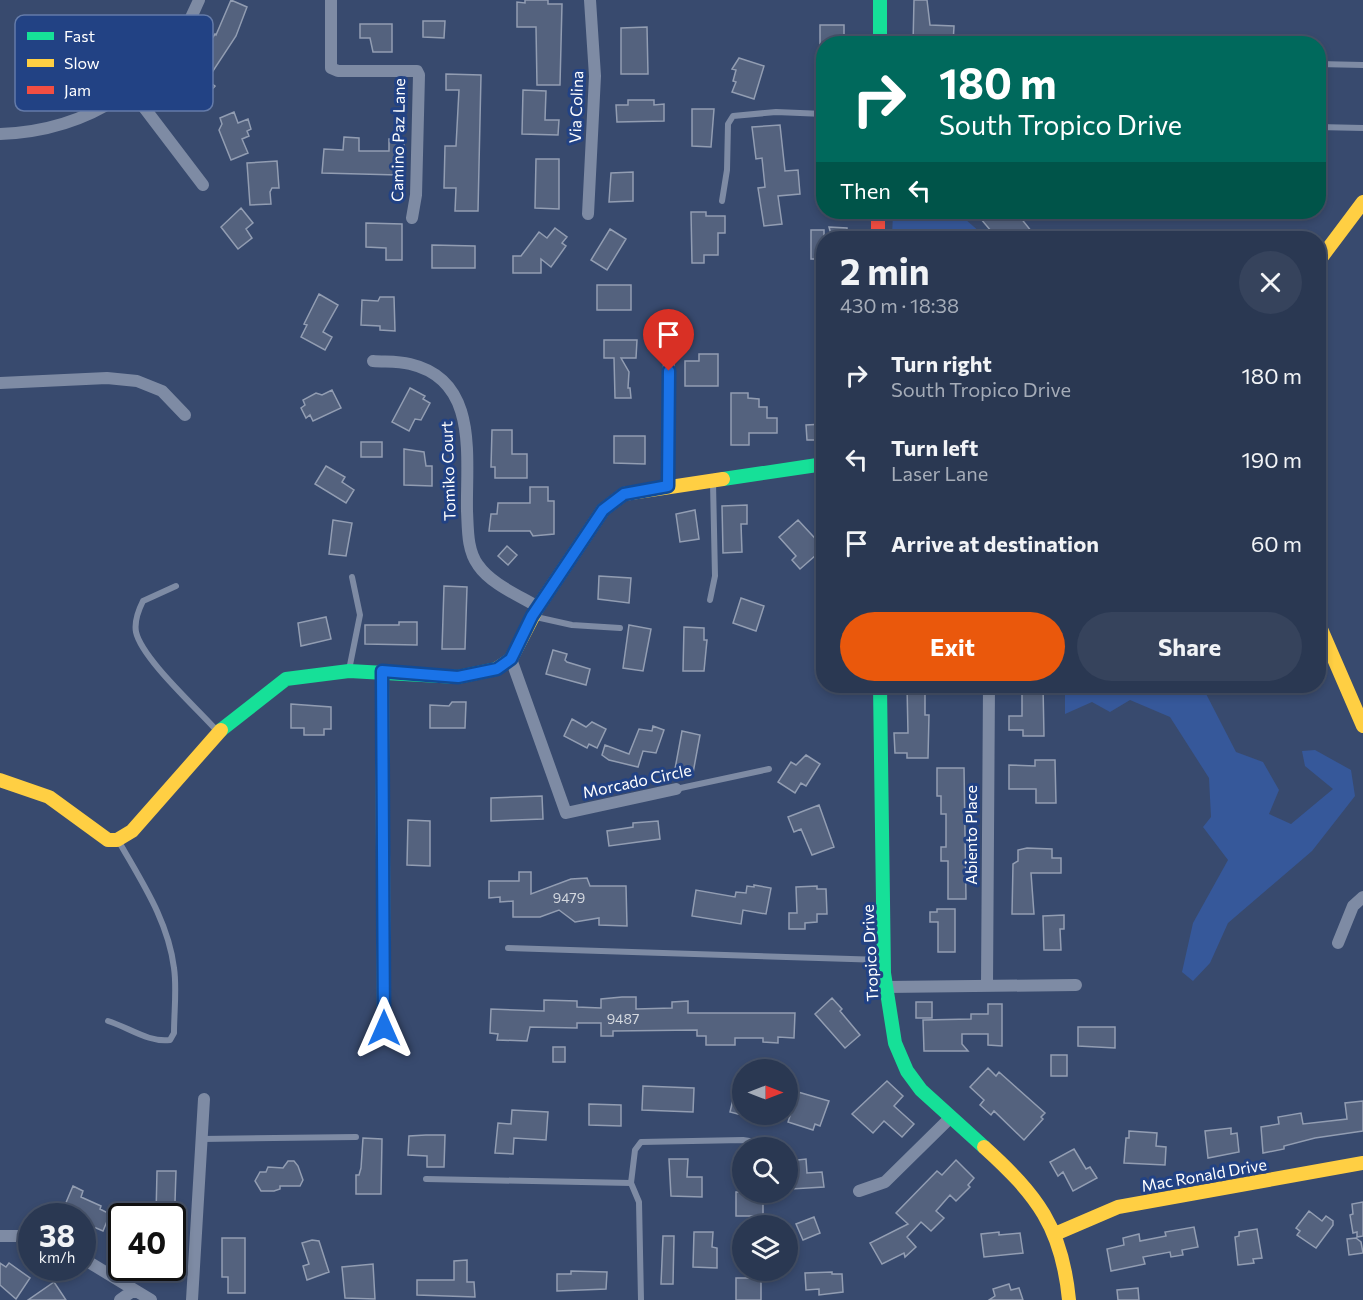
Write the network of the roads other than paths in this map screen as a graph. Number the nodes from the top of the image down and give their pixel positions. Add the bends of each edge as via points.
1 (199, 0) edge
2 (332, 0) edge
3 (591, 0) edge
4 (880, 0) edge
5 (192, 15) edge
6 (879, 36) edge
7 (1326, 64) edge
8 (1363, 65) edge
9 (100, 111) edge
10 (147, 111) edge
11 (816, 114) edge
12 (1326, 127) edge
13 (1363, 128) edge
14 (0, 134) edge
15 (203, 185) dead end
16 (722, 201) dead end
17 (1363, 202) edge
18 (588, 214) dead end
19 (412, 218) dead end
20 (1326, 251) edge
21 (669, 326) dead end
22 (373, 361) dead end
23 (0, 383) edge
24 (185, 415) dead end
25 (816, 465) edge
26 (713, 480) junction
27 (668, 486) junction
28 (352, 577) dead end
29 (176, 586) dead end
30 (710, 600) dead end
31 (535, 611) junction
32 (620, 628) dead end
33 (1326, 640) edge
34 (511, 659) junction
35 (349, 671) junction
36 (382, 671) junction
37 (880, 693) edge
38 (989, 693) edge
39 (1363, 726) edge
40 (218, 732) junction
41 (769, 769) dead end
42 (0, 780) edge
43 (676, 789) joint
44 (117, 840) junction
45 (1363, 897) edge
46 (1338, 943) dead end
47 (508, 948) dead end
48 (884, 960) junction
49 (987, 985) junction
50 (1076, 985) dead end
51 (886, 987) junction
52 (108, 1021) dead end
53 (384, 1028) dead end
54 (204, 1099) dead end
55 (949, 1119) junction
56 (356, 1137) dead end
57 (201, 1138) junction
58 (732, 1140) edge
59 (1363, 1163) edge
60 (426, 1179) dead end
61 (631, 1183) junction
62 (859, 1191) dead end
63 (1055, 1234) junction
64 (0, 1236) edge
65 (18, 1236) edge
66 (96, 1266) edge
67 (134, 1290) junction
68 (120, 1300) edge
69 (151, 1300) edge
70 (192, 1300) edge
71 (641, 1300) edge
72 (1070, 1300) edge

1 - 5 street
2 - 19 street, Camino Paz Lane via 331,68 417,71 419,75
3 - 18 street, Via Colina via 595,76
4 - 6 street
7 - 8 lane
9 - 14 street via 70,123
10 - 15 street
11 - 16 lane via 733,116 728,124 728,170
12 - 13 lane
17 - 20 street
21 - 27 street
22 - 31 street, Tomiko Court via 409,363 431,371 449,385 461,404 465,423 472,554 495,582
23 - 24 street via 107,378 137,381 162,391
25 - 26 street
26 - 27 street
26 - 30 lane via 715,576
27 - 31 street via 614,499
28 - 35 lane via 360,615
29 - 40 lane via 142,601 136,631 159,668
31 - 32 lane via 572,625
31 - 34 street
33 - 39 street
34 - 36 street via 497,669 458,677
34 - 43 street, Morcado Circle via 566,813
35 - 36 street
35 - 40 street via 286,679
36 - 53 street
37 - 48 street, Tropico Drive
38 - 49 street, Abiento Place
40 - 44 street via 132,831
41 - 43 lane, Morcado Circle
42 - 44 street via 49,797 108,840
44 - 52 lane via 153,900 169,945 174,969 174,1033 170,1040 149,1038
45 - 46 street via 1353,906
47 - 48 lane
48 - 51 street, Tropico Drive
49 - 50 street
49 - 51 street
51 - 55 street, Tropico Drive via 895,1043 908,1071
54 - 57 street
55 - 62 street via 885,1182
55 - 63 street, Tropico Drive via 1023,1186
56 - 57 lane
57 - 70 street
58 - 61 lane via 641,1142 635,1150
59 - 63 street, Mac Ronald Drive via 1118,1207
60 - 61 lane
61 - 71 lane via 639,1202
63 - 72 street, Tropico Drive
64 - 65 street
66 - 67 street
67 - 68 street
67 - 69 street

